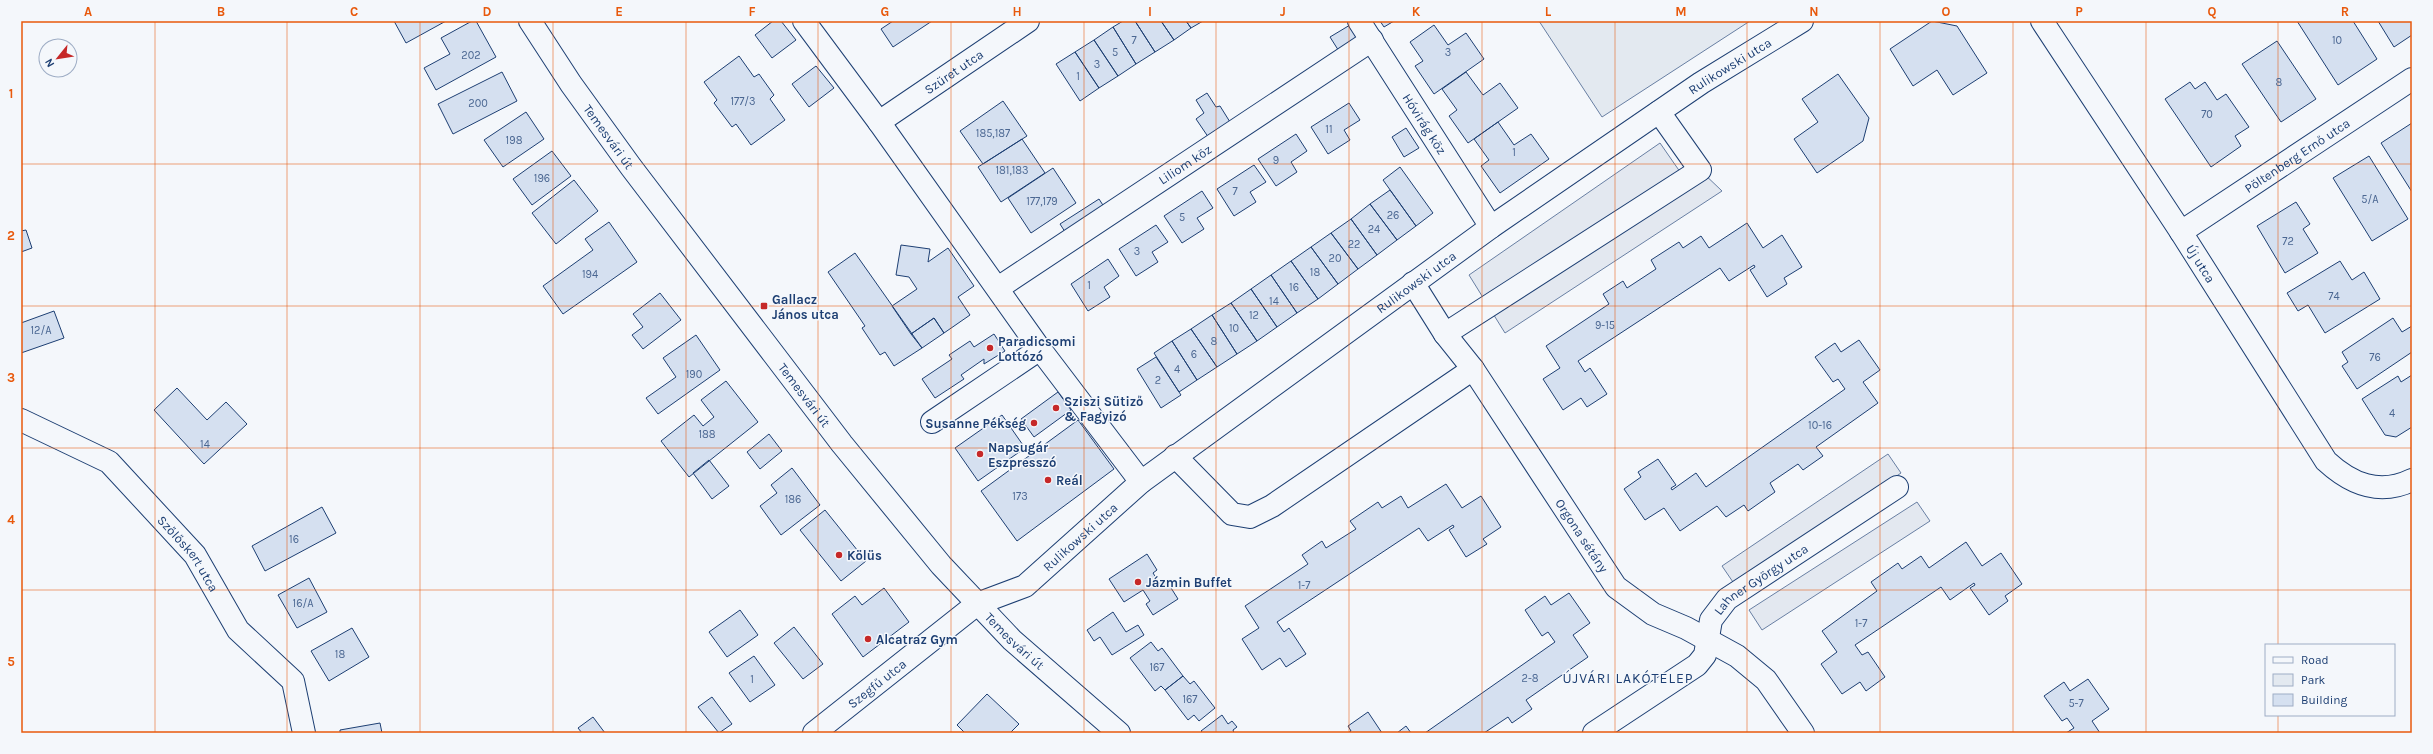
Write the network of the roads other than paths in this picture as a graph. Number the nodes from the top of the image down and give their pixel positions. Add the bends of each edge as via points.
1 (530, 21) edge
2 (804, 21) edge
3 (1028, 21) edge
4 (1359, 21) edge
5 (1802, 21) edge
6 (2042, 21) edge
7 (1372, 40) junction
8 (2412, 79) edge
9 (1659, 112) junction
10 (879, 122) junction
11 (1491, 227) junction
12 (2181, 232) junction
13 (1413, 283) junction
14 (998, 288) junction
15 (1445, 334) junction
16 (1040, 348) junction
17 (1473, 369) junction
18 (21, 420) edge
19 (932, 422) dead end
20 (1175, 456) junction
21 (2412, 480) edge
22 (1141, 482) junction
23 (1897, 487) dead end
24 (977, 604) junction
25 (1706, 640) junction
26 (304, 733) edge
27 (814, 733) edge
28 (1119, 733) edge
29 (1594, 733) edge
30 (1803, 733) edge

1 - 24 street, Temesvári út via 571,84 631,167 842,444 941,566
2 - 10 street
3 - 10 street, Szüret utca
4 - 7 street, Hóvirág köz
5 - 9 street, Rulikowski utca
6 - 12 street, Új utca
7 - 11 street, Hóvirág köz
7 - 14 street, Liliom köz
8 - 12 street, Pöltenberg Ernő utca
9 - 11 street, Rulikowski utca
9 - 15 street via 1700,170
10 - 14 street
11 - 13 street, Rulikowski utca
12 - 21 street, Új utca via 2326,461 2340,474 2355,482 2374,487 2391,487
13 - 15 street, Orgona sétány
13 - 20 street, Rulikowski utca
14 - 16 street
15 - 17 street, Orgona sétány
16 - 19 street
16 - 22 street
17 - 20 street via 1272,506 1250,517 1232,514
17 - 25 street, Orgona sétány via 1616,587 1652,614
18 - 26 street, Szőlőskert utca via 109,462 195,556 238,630 293,681
20 - 22 street, Rulikowski utca
22 - 24 street, Rulikowski utca via 1025,586
23 - 25 street, Lahner György utca via 1727,599 1711,620
24 - 27 street, Szegfű utca
24 - 28 street, Temesvári út via 1012,640
25 - 29 street, Lahner György utca via 1705,655 1697,664
25 - 30 street, Orgona sétány via 1737,656 1766,680

